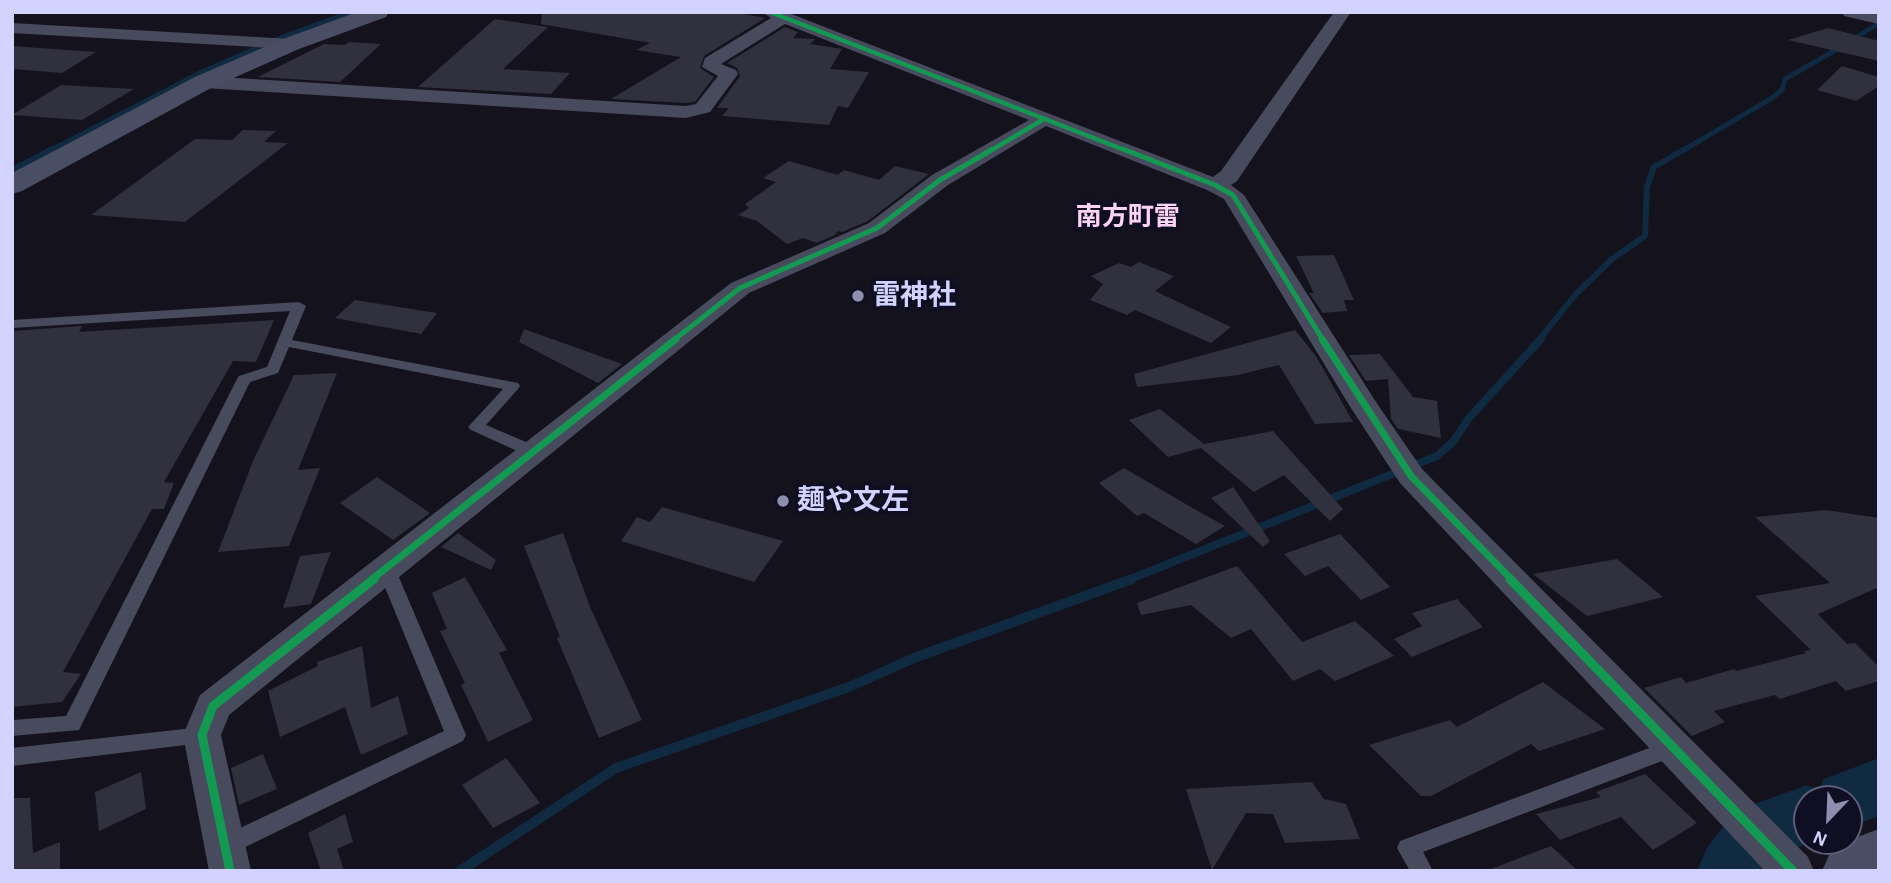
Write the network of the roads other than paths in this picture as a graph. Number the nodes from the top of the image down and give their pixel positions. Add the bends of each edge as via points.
1 (379, 12) edge
2 (1343, 12) edge
3 (776, 15) edge
4 (12, 28) edge
5 (276, 43) junction
6 (204, 82) junction
7 (1044, 119) junction
8 (12, 185) edge
9 (1215, 185) junction
10 (12, 324) edge
11 (284, 342) junction
12 (533, 452) junction
13 (386, 568) junction
14 (12, 728) edge
15 (202, 735) junction
16 (1675, 747) junction
17 (12, 757) edge
18 (1879, 853) edge
19 (227, 858) edge
20 (1422, 871) edge
21 (1793, 871) edge
22 (1849, 871) edge

1 - 5 street
2 - 9 street via 1229,176
3 - 6 street via 712,62 711,67 729,74 703,108 686,112
3 - 7 street
4 - 5 street
5 - 6 street
6 - 8 street
7 - 9 street
7 - 12 street via 940,180 877,228 740,288
9 - 16 street via 1241,203 1406,469
10 - 11 lane via 299,306
11 - 12 lane via 513,386 476,426
11 - 14 lane via 273,370 244,379 72,724
12 - 13 street
13 - 15 street via 213,706
13 - 19 lane via 456,735
15 - 17 lane
15 - 19 street
16 - 20 lane via 1408,848
16 - 21 street
18 - 22 street

